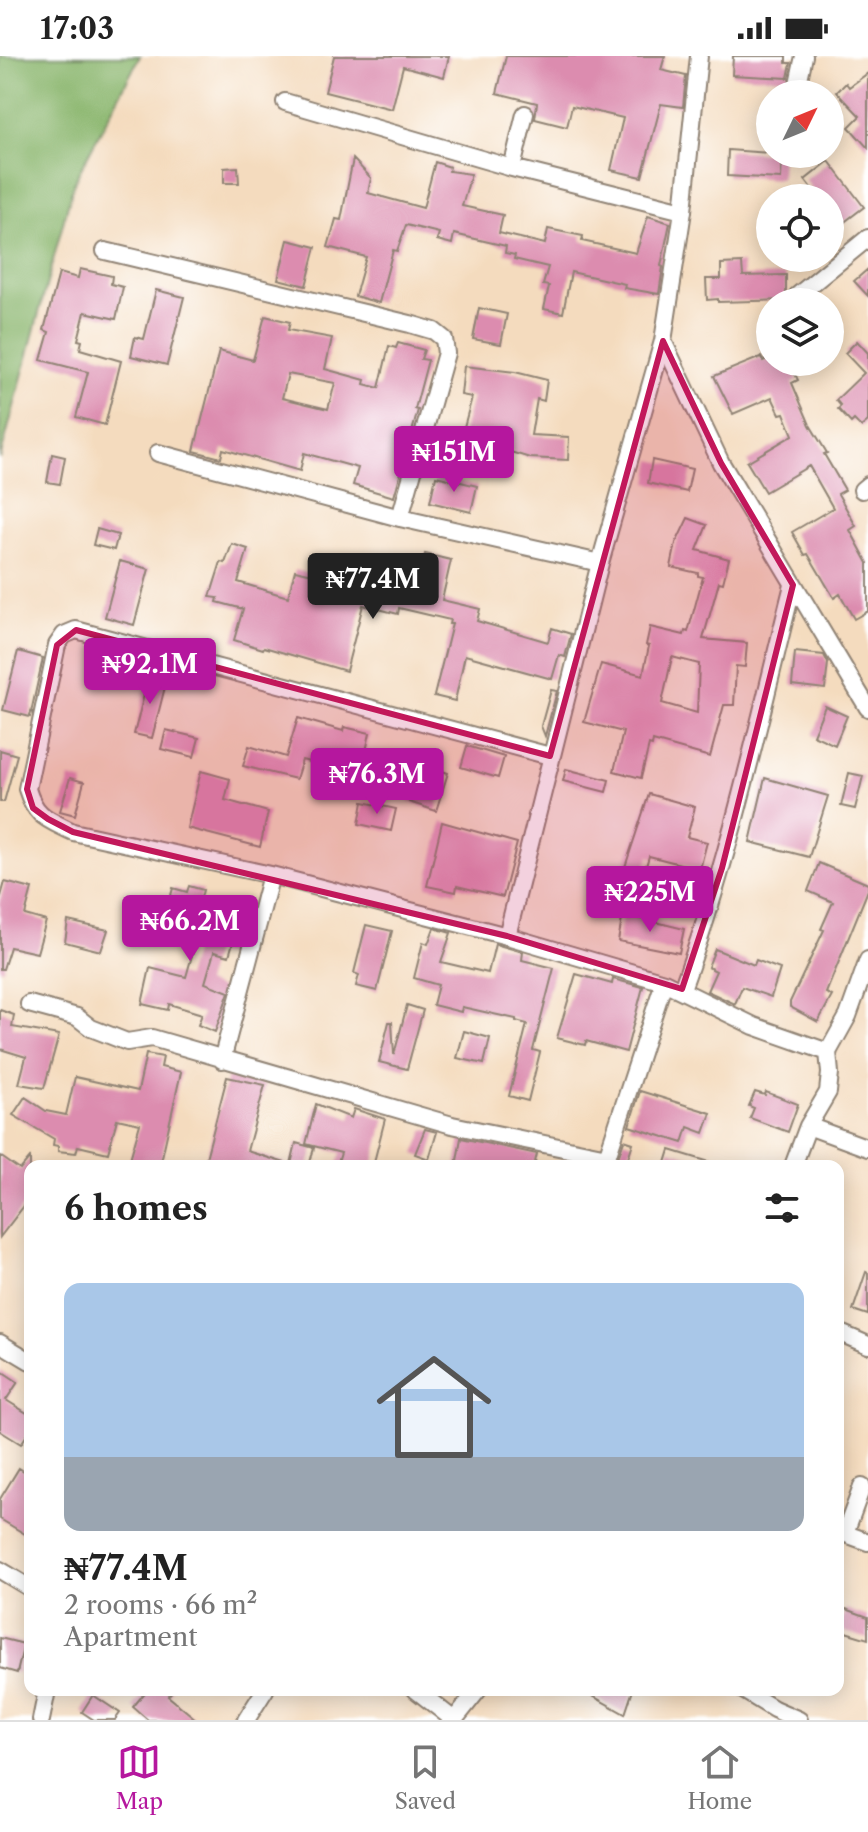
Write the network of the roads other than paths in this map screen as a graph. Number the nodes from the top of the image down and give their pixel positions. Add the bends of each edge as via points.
1 (699, 56) edge
2 (804, 56) edge
3 (799, 80) edge
4 (285, 102) dead end
5 (525, 114) dead end
6 (512, 168) junction
7 (683, 211) junction
8 (868, 238) edge
9 (105, 251) dead end
10 (807, 288) edge
11 (663, 341) junction
12 (158, 453) dead end
13 (400, 518) junction
14 (600, 563) junction
15 (793, 585) junction
16 (868, 708) edge
17 (550, 756) junction
18 (271, 875) junction
19 (507, 936) junction
20 (868, 960) edge
21 (664, 982) junction
22 (682, 989) junction
23 (29, 1004) dead end
24 (828, 1052) junction
25 (222, 1060) junction
26 (808, 1126) junction
27 (868, 1148) edge
28 (598, 1160) edge
29 (607, 1160) edge
30 (795, 1160) edge
31 (844, 1335) edge
32 (0, 1343) edge
33 (868, 1345) edge
34 (24, 1357) edge
35 (862, 1487) dead end
36 (844, 1526) edge
37 (844, 1533) edge
38 (868, 1542) edge
39 (0, 1570) edge
40 (24, 1584) edge
41 (46, 1696) edge
42 (261, 1696) edge
43 (424, 1696) edge
44 (473, 1696) edge
45 (753, 1696) edge
46 (41, 1720) edge
47 (246, 1720) edge
48 (454, 1720) edge
49 (799, 1720) edge

1 - 7 street
2 - 3 street
4 - 6 street
5 - 6 street
6 - 7 street
7 - 11 street
8 - 10 street
9 - 13 street via 410,324 444,339 446,353
11 - 14 street
11 - 15 street via 721,463
12 - 13 street
13 - 14 street
14 - 17 street
15 - 16 street
15 - 22 street via 722,868
17 - 18 street via 76,630 64,635 57,645 27,789 33,808 73,832
17 - 19 street
18 - 19 street
18 - 25 street
19 - 21 street
20 - 24 street
21 - 22 street
21 - 29 street
22 - 24 street via 754,1026
23 - 25 street via 77,1017 127,1042 152,1038
24 - 26 street via 828,1092
25 - 28 street
26 - 27 street
26 - 30 street
31 - 33 street
32 - 34 street
35 - 36 street
37 - 38 street
39 - 40 street
41 - 46 street
42 - 47 street
43 - 48 street
44 - 48 street
45 - 49 street

